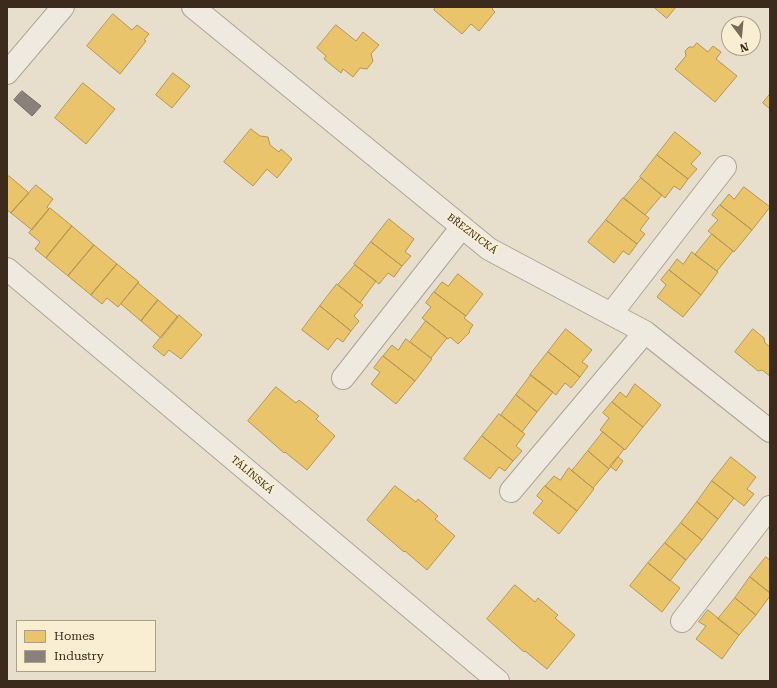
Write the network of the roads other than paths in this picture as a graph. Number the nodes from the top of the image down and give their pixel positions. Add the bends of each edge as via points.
1 (63, 7) edge
2 (193, 7) edge
3 (7, 73) edge
4 (725, 167) dead end
5 (462, 227) junction
6 (7, 270) edge
7 (611, 314) junction
8 (645, 332) junction
9 (343, 378) dead end
10 (770, 431) edge
11 (511, 492) dead end
12 (770, 507) edge
13 (682, 621) dead end
14 (498, 681) edge

1 - 3 street
2 - 5 street, BŘEZNICKÁ
4 - 7 street
5 - 7 street, BŘEZNICKÁ via 489,249
5 - 9 street
6 - 14 street, TÁLÍNSKÁ
7 - 8 street, BŘEZNICKÁ
8 - 10 street, BŘEZNICKÁ
8 - 11 street
12 - 13 street

